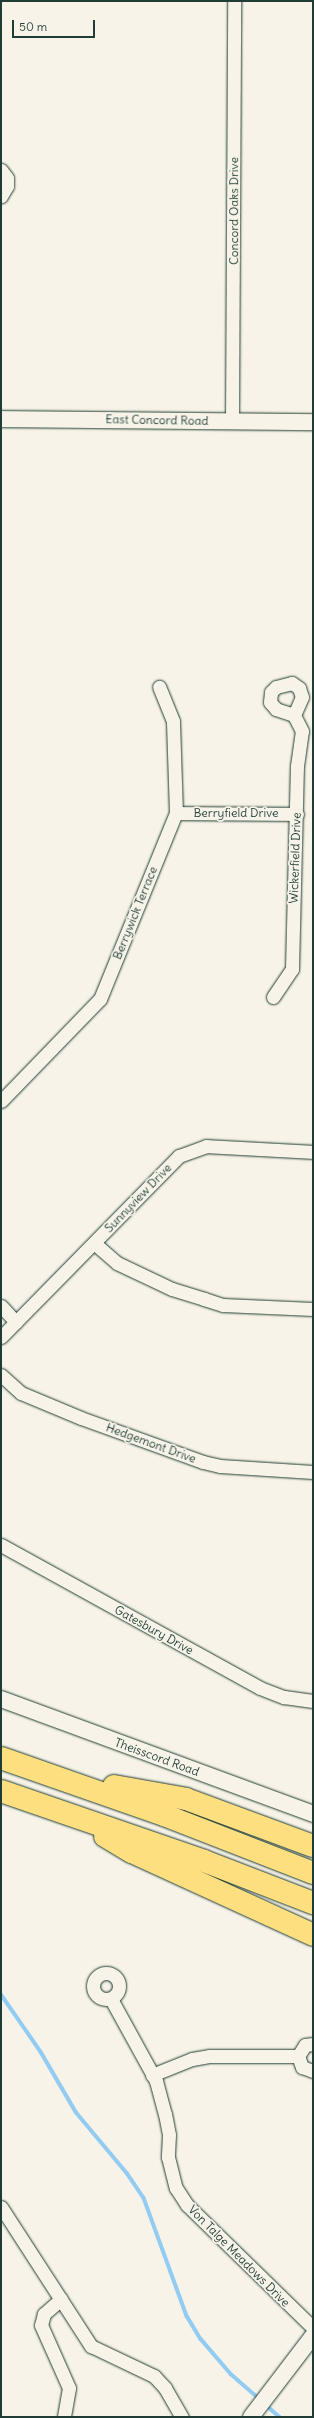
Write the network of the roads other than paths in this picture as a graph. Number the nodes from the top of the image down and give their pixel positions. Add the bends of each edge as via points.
1 (234, 1) edge
2 (1, 170) edge
3 (1, 196) edge
4 (1, 419) edge
5 (232, 421) junction
6 (313, 422) edge
7 (160, 687) dead end
8 (294, 715) dead end
9 (176, 813) junction
10 (297, 814) junction
11 (273, 996) dead end
12 (1, 1101) edge
13 (313, 1152) edge
14 (94, 1243) junction
15 (1, 1306) edge
16 (313, 1309) edge
17 (16, 1322) junction
18 (1, 1337) edge
19 (1, 1375) edge
20 (313, 1472) edge
21 (1, 1545) edge
22 (1, 1700) edge
23 (313, 1701) edge
24 (1, 1758) edge
25 (50, 1775) junction
26 (1, 1791) edge
27 (313, 1814) edge
28 (70, 1815) junction
29 (313, 1846) edge
30 (313, 1873) edge
31 (313, 1903) edge
32 (313, 1934) edge
33 (111, 1999) dead end
34 (313, 2044) edge
35 (298, 2056) junction
36 (313, 2071) edge
37 (152, 2075) junction
38 (1, 2207) edge
39 (61, 2299) junction
40 (313, 2328) edge
41 (313, 2336) edge
42 (253, 2414) edge
43 (64, 2417) edge
44 (182, 2417) edge

1 - 5 street, Concord Oaks Drive
2 - 3 street via 7,178 7,186
4 - 5 street, East Concord Road
5 - 6 street, East Concord Road
7 - 9 street, Berrywick Terrace via 173,721
8 - 10 street, Wickerfield Drive via 302,731 297,766
9 - 10 street, Berryfield Drive
9 - 12 street, Berrywick Terrace via 100,999
10 - 11 street, Wickerfield Drive via 292,969
13 - 14 street, Sunnyview Drive via 206,1146 179,1156
14 - 16 street via 117,1263 172,1289 223,1305
14 - 17 street, Sunnyview Drive
15 - 17 street
17 - 18 street, Sunnyview Drive
19 - 20 street, Hedgemont Drive via 21,1393 203,1462 220,1466
21 - 23 street, Gatesbury Drive via 260,1688 284,1697
22 - 27 street, Theisscord Road
24 - 25 highway
25 - 29 highway via 186,1799
25 - 30 highway via 214,1833
26 - 28 highway
28 - 31 highway via 204,1861
28 - 32 highway via 132,1852
33 - 37 street, Von Talge Meadows Drive
34 - 35 street via 305,2045
35 - 36 street via 302,2066
35 - 37 street via 209,2056 192,2059
37 - 40 street, Von Talge Meadows Drive via 165,2114 169,2135 168,2157 176,2188 187,2205
38 - 39 street
39 - 43 street via 44,2314 41,2325 69,2388
39 - 44 street via 91,2346 154,2376 165,2388
41 - 42 street

